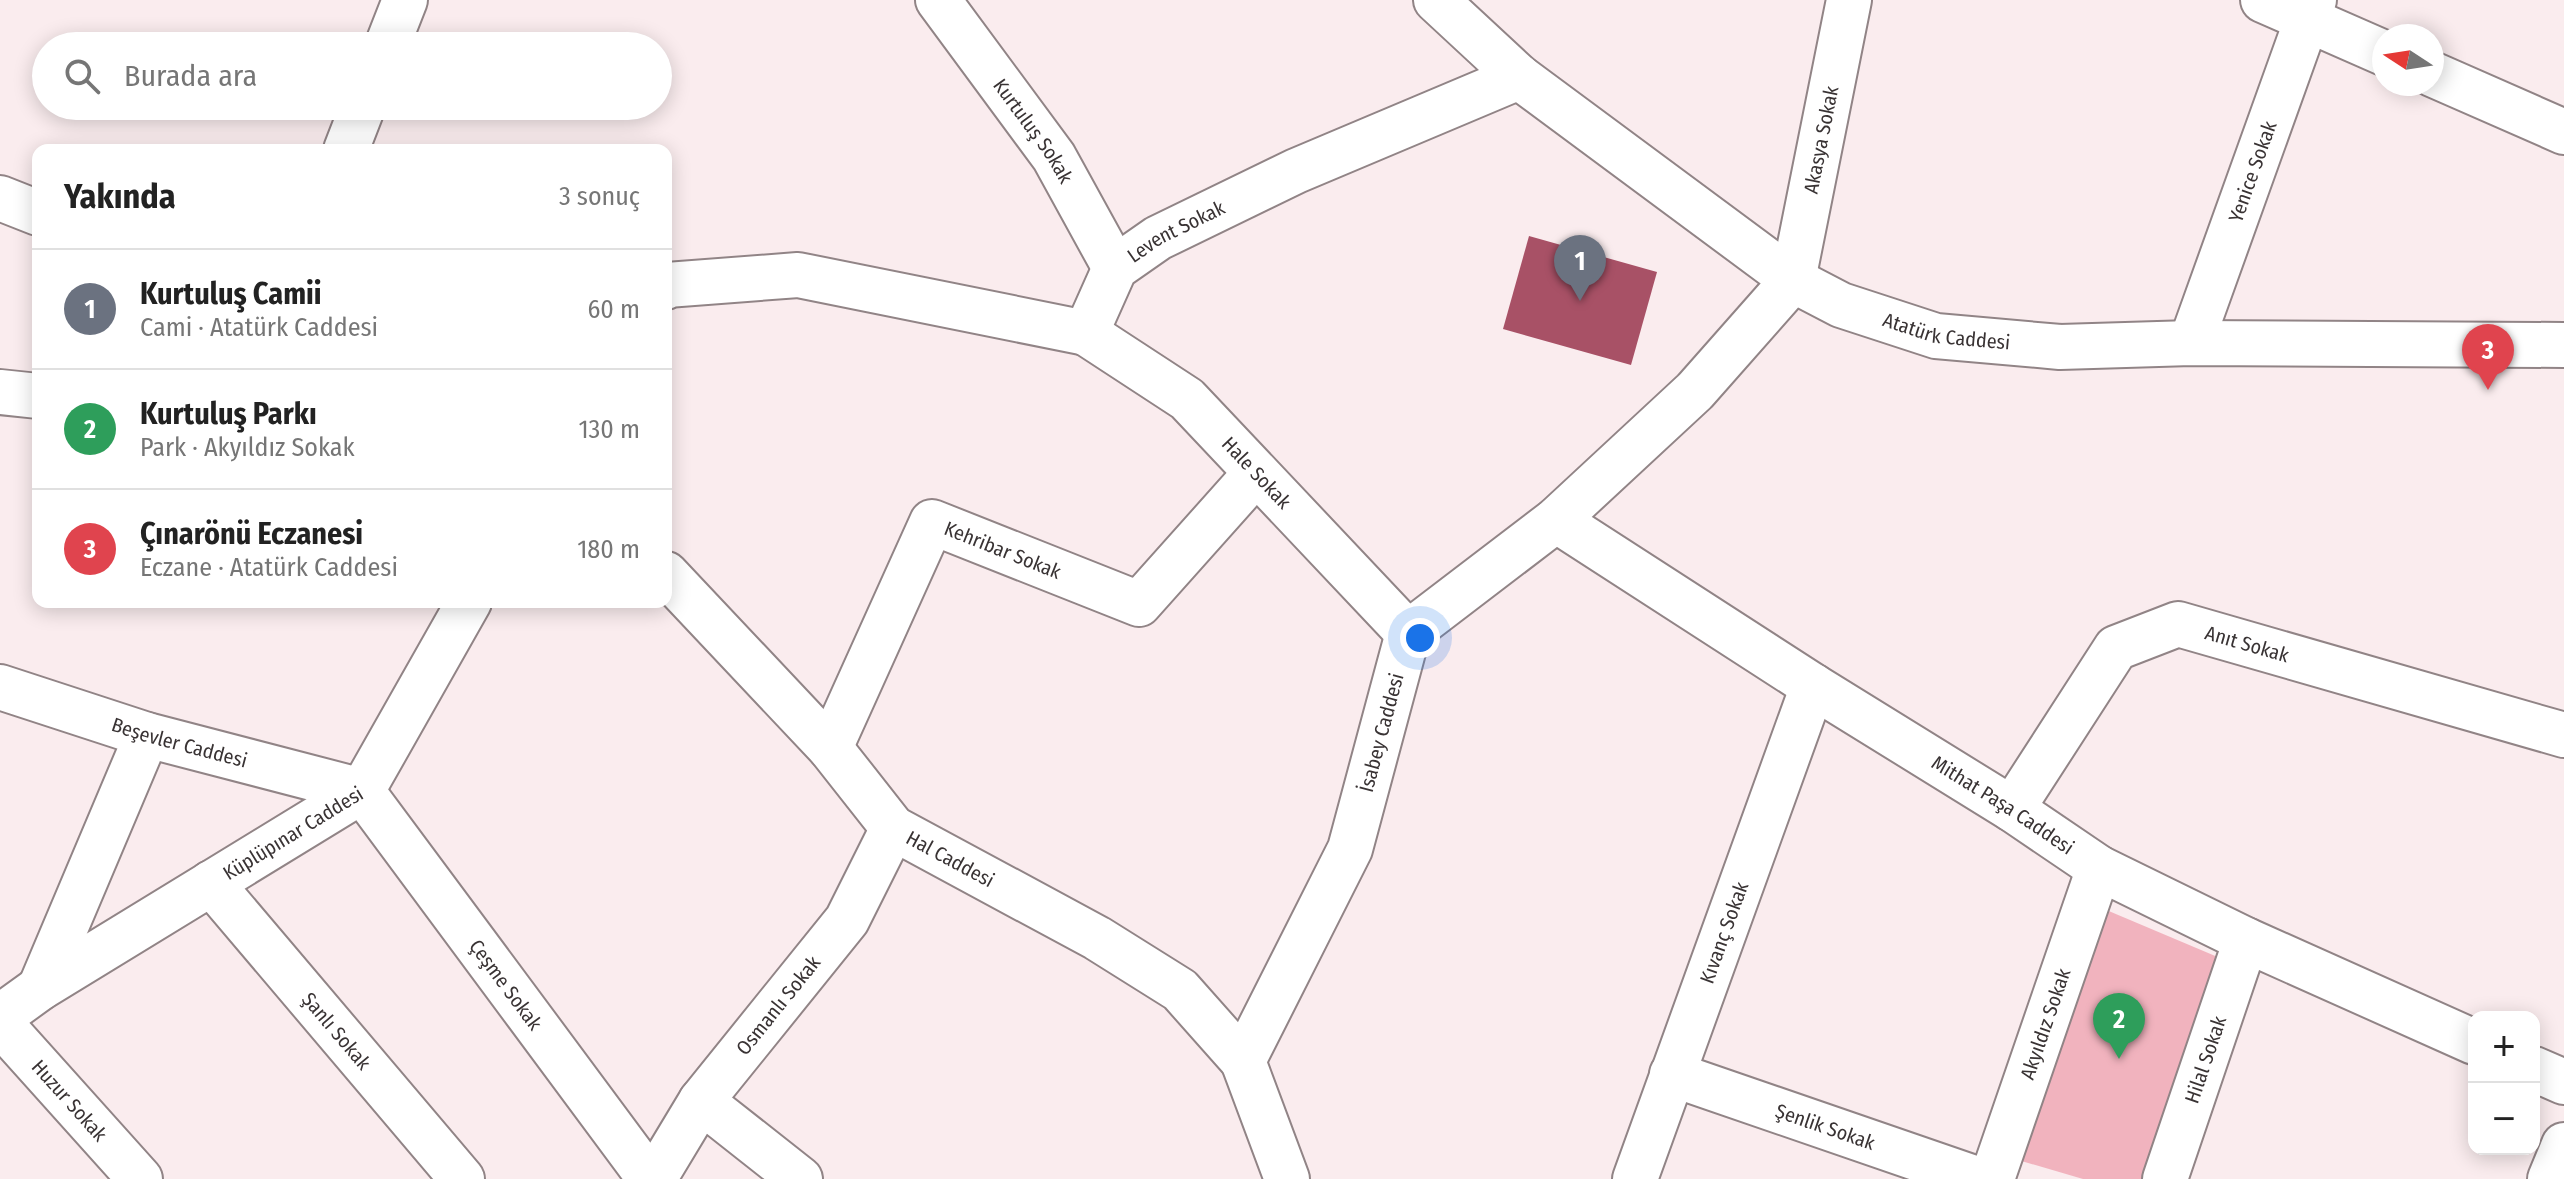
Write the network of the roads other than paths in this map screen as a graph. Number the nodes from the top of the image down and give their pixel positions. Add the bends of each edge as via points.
1 (405, 0) edge
2 (938, 0) edge
3 (1436, 0) edge
4 (1849, 0) edge
5 (2263, 0) edge
6 (2311, 10) edge
7 (392, 32) edge
8 (2372, 46) edge
9 (1519, 77) junction
10 (2444, 79) edge
11 (358, 120) edge
12 (2564, 132) edge
13 (348, 144) edge
14 (0, 198) edge
15 (32, 211) edge
16 (1115, 268) junction
17 (1793, 280) junction
18 (672, 285) edge
19 (1086, 333) junction
20 (2191, 343) junction
21 (2564, 345) edge
22 (0, 392) edge
23 (32, 395) edge
24 (1256, 473) junction
25 (1556, 520) junction
26 (672, 580) edge
27 (466, 608) edge
28 (1408, 633) junction
29 (1813, 686) junction
30 (0, 687) edge
31 (147, 735) junction
32 (2564, 735) edge
33 (830, 748) junction
34 (362, 791) junction
35 (2012, 809) junction
36 (893, 828) junction
37 (2099, 868) junction
38 (211, 883) junction
39 (2246, 940) junction
40 (40, 988) junction
41 (0, 1020) edge
42 (2468, 1039) edge
43 (1243, 1061) junction
44 (2540, 1072) edge
45 (1672, 1074) junction
46 (2564, 1082) edge
47 (701, 1101) junction
48 (2564, 1145) edge
49 (140, 1179) edge
50 (462, 1179) edge
51 (652, 1179) edge
52 (800, 1179) edge
53 (1287, 1179) edge
54 (1635, 1179) edge
55 (1977, 1179) edge
56 (1992, 1179) edge
57 (2165, 1179) edge
58 (2550, 1179) edge

1 - 7 street
2 - 16 street, Kurtuluş Sokak via 1054,157
3 - 9 street, Atatürk Caddesi
4 - 17 street, Akasya Sokak
5 - 6 street
6 - 8 street
6 - 20 street, Yenice Sokak
9 - 16 street, Levent Sokak via 1296,171 1158,238
9 - 17 street, Atatürk Caddesi
10 - 12 street
11 - 13 street
14 - 15 street
16 - 19 street, Levent Sokak
17 - 20 street, Atatürk Caddesi via 1841,305 1936,336 2060,347
17 - 25 street via 1695,391
18 - 19 street via 798,275
19 - 24 street, Hale Sokak via 1187,399
20 - 21 street, Atatürk Caddesi
22 - 23 street
24 - 28 street, Hale Sokak
24 - 33 street, Kehribar Sokak via 1139,604 932,522
25 - 28 street
25 - 29 street, Mithat Paşa Caddesi
26 - 33 street, Hal Caddesi
27 - 34 street, Küplüpınar Caddesi
28 - 43 street, İsabey Caddesi via 1350,849
29 - 35 street, Mithat Paşa Caddesi
29 - 45 street, Kıvanç Sokak
30 - 31 street, Beşevler Caddesi
31 - 34 street, Beşevler Caddesi
31 - 40 street
32 - 35 street, Anıt Sokak via 2178,624 2116,648
33 - 36 street, Hal Caddesi
34 - 38 street, Küplüpınar Caddesi
34 - 51 street, Çeşme Sokak
35 - 37 street, Mithat Paşa Caddesi
36 - 43 street, Hal Caddesi via 1097,938 1180,990
36 - 47 street, Osmanlı Sokak via 847,920
37 - 39 street, Mithat Paşa Caddesi
37 - 56 street, Akyıldız Sokak
38 - 40 street, Küplüpınar Caddesi
38 - 50 street, Şanlı Sokak
39 - 42 street, Mithat Paşa Caddesi
39 - 57 street, Hilal Sokak
40 - 41 street, Küplüpınar Caddesi
41 - 49 street, Huzur Sokak
43 - 53 street
44 - 46 street
45 - 54 street, Kıvanç Sokak
45 - 55 street, Şenlik Sokak
47 - 51 street, Osmanlı Sokak
47 - 52 street
48 - 58 street

